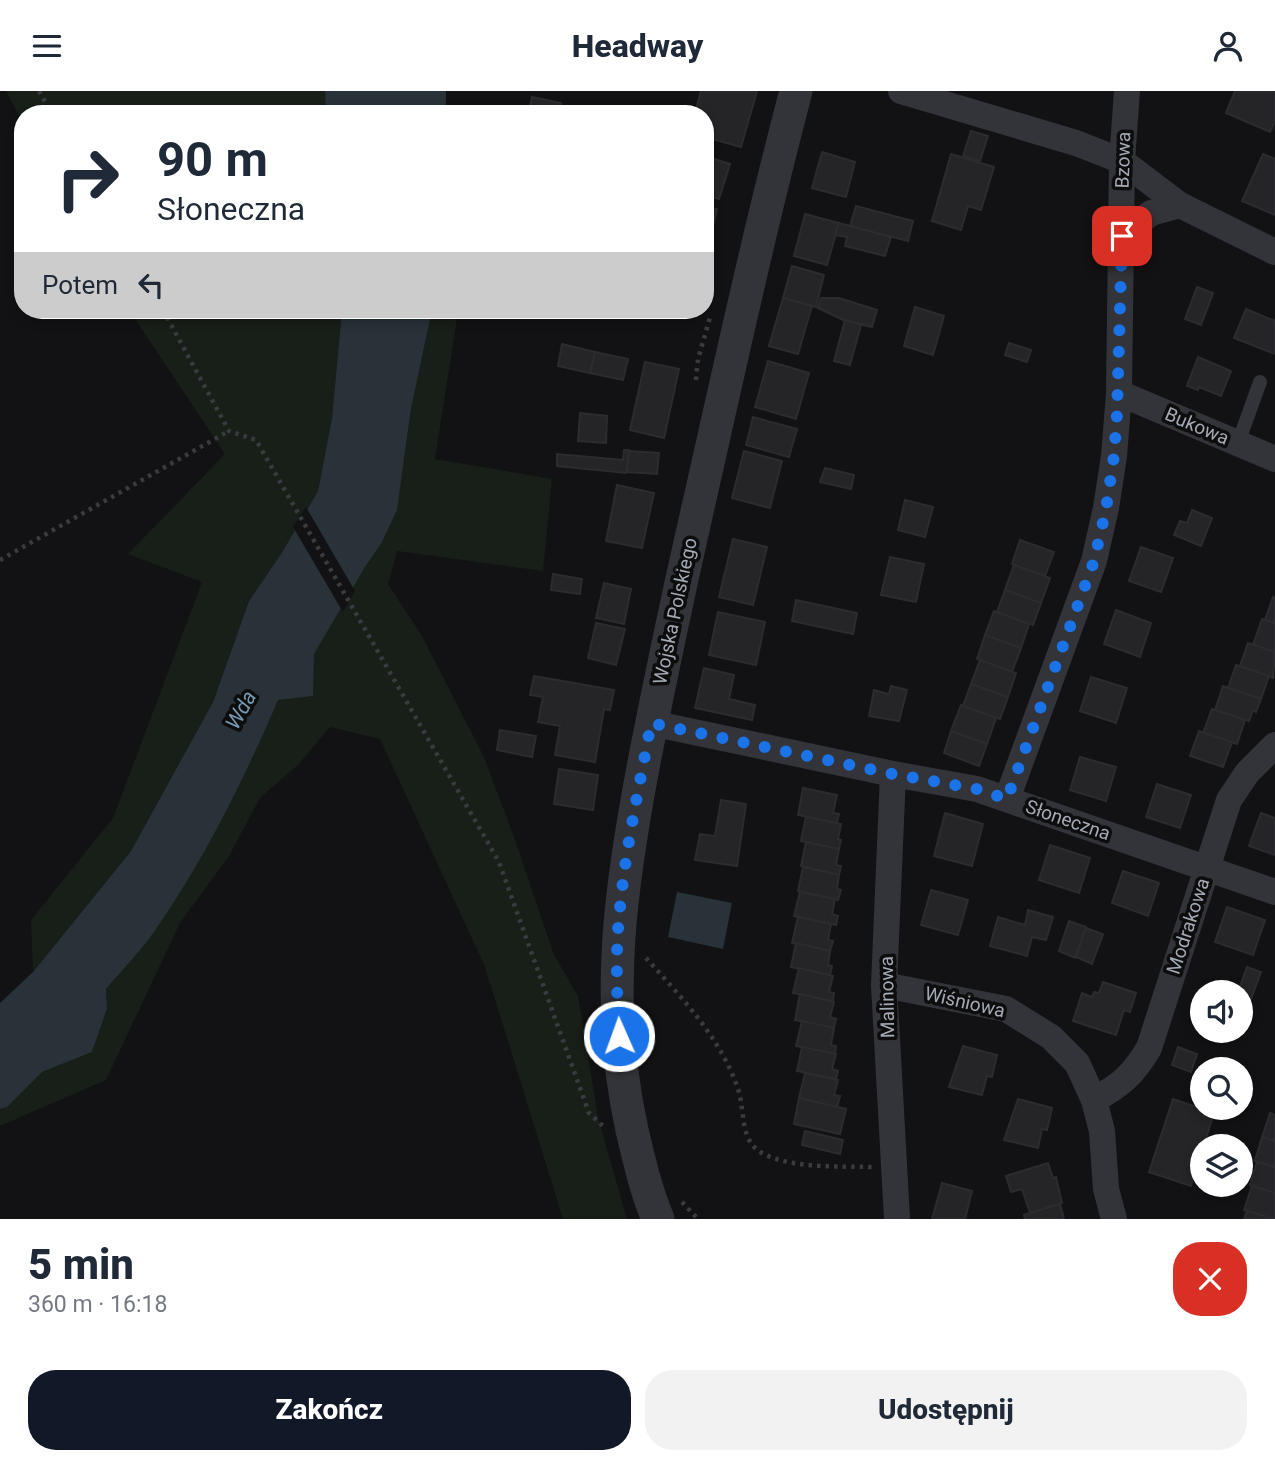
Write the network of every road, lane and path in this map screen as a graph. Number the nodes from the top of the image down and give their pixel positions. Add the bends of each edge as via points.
1 (796, 91) edge
2 (901, 91) edge
3 (1127, 91) edge
4 (1122, 160) junction
5 (1180, 205) junction
6 (1122, 236) junction
7 (1275, 252) edge
8 (168, 319) edge
9 (1260, 382) dead end
10 (1118, 393) junction
11 (229, 431) junction
12 (1238, 443) junction
13 (1275, 459) edge
14 (0, 560) edge
15 (651, 723) junction
16 (1275, 745) edge
17 (893, 774) junction
18 (1007, 799) junction
19 (1207, 868) junction
20 (1275, 892) edge
21 (645, 957) dead end
22 (884, 985) junction
23 (1094, 1100) junction
24 (612, 1134) dead end
25 (895, 1168) junction
26 (665, 1209) edge
27 (698, 1219) edge
28 (897, 1219) edge
29 (1114, 1219) edge

1 - 15 street, Wojska Polskiego via 737,332
2 - 4 street
3 - 4 street, Bzowa
4 - 5 street
4 - 6 street, Bzowa
5 - 6 street via 1151,213
5 - 7 street
6 - 10 street, Bzowa
8 - 11 path
9 - 12 lane
10 - 12 street, Bukowa
10 - 18 street, Bzowa via 1114,456 1094,561
11 - 14 path
11 - 24 path via 256,440 499,862 589,1113
12 - 13 street, Bukowa
15 - 17 street, Słoneczna
15 - 26 street, Wojska Polskiego via 627,847 616,966 624,1095 638,1156
16 - 19 street, Modrakowa via 1247,773 1229,800
17 - 18 street, Słoneczna
17 - 22 street, Malinowa
18 - 19 street, Słoneczna
19 - 20 street, Słoneczna
19 - 23 street, Modrakowa via 1149,1048 1135,1071
21 - 25 path via 720,1048 739,1090 745,1135 764,1154 807,1164
22 - 23 street, Wiśniowa via 1006,1009 1051,1037 1077,1063
22 - 25 street, Malinowa
23 - 29 street, Wiśniowa
25 - 28 street, Malinowa
26 - 27 path via 683,1203

